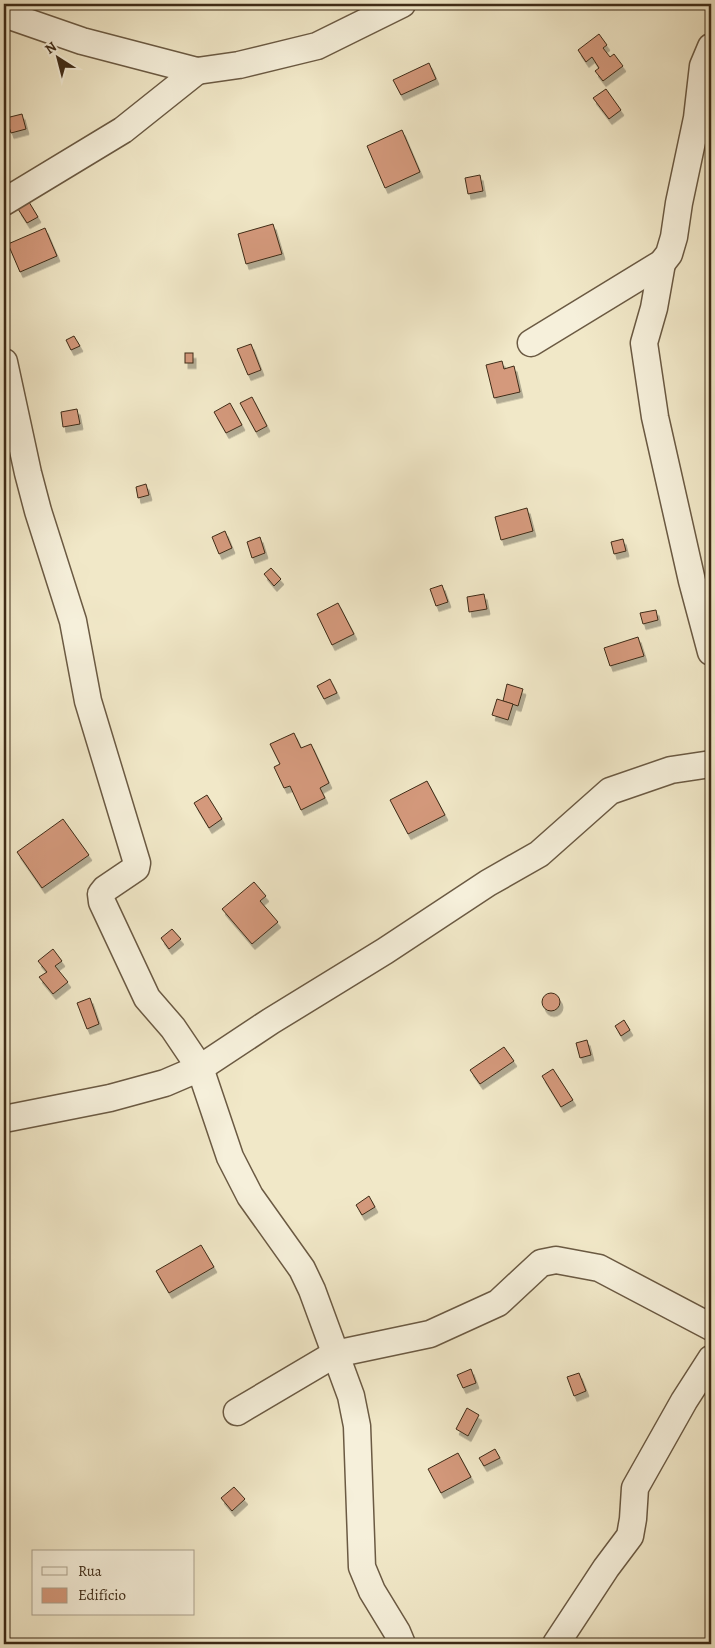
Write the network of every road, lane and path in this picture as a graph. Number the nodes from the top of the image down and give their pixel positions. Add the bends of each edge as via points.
1 (402, 4) edge
2 (4, 14) edge
3 (711, 47) edge
4 (197, 71) junction
5 (4, 202) edge
6 (662, 263) junction
7 (531, 343) dead end
8 (4, 362) edge
9 (711, 652) edge
10 (711, 764) edge
11 (200, 1068) junction
12 (4, 1119) edge
13 (711, 1326) edge
14 (335, 1354) junction
15 (711, 1359) edge
16 (237, 1412) dead end
17 (402, 1644) edge
18 (556, 1644) edge

1 - 4 street via 317,46 239,65
2 - 4 street via 82,41
3 - 6 street via 703,66 697,118 678,203 674,237 669,254
4 - 5 street via 123,130
6 - 7 street
6 - 9 street via 644,343 655,417
8 - 11 street via 38,511 74,621 88,702 137,863 136,868 105,889 101,894 102,902 147,998 173,1028
10 - 11 street via 671,770 610,791 539,854 488,883
11 - 12 street via 165,1083 110,1098
11 - 14 street via 230,1157 250,1196 302,1270
13 - 14 street via 599,1268 556,1260 541,1263 498,1303 430,1334
14 - 16 street
14 - 17 street via 351,1396 357,1426 362,1567
15 - 18 street via 635,1488 630,1536

